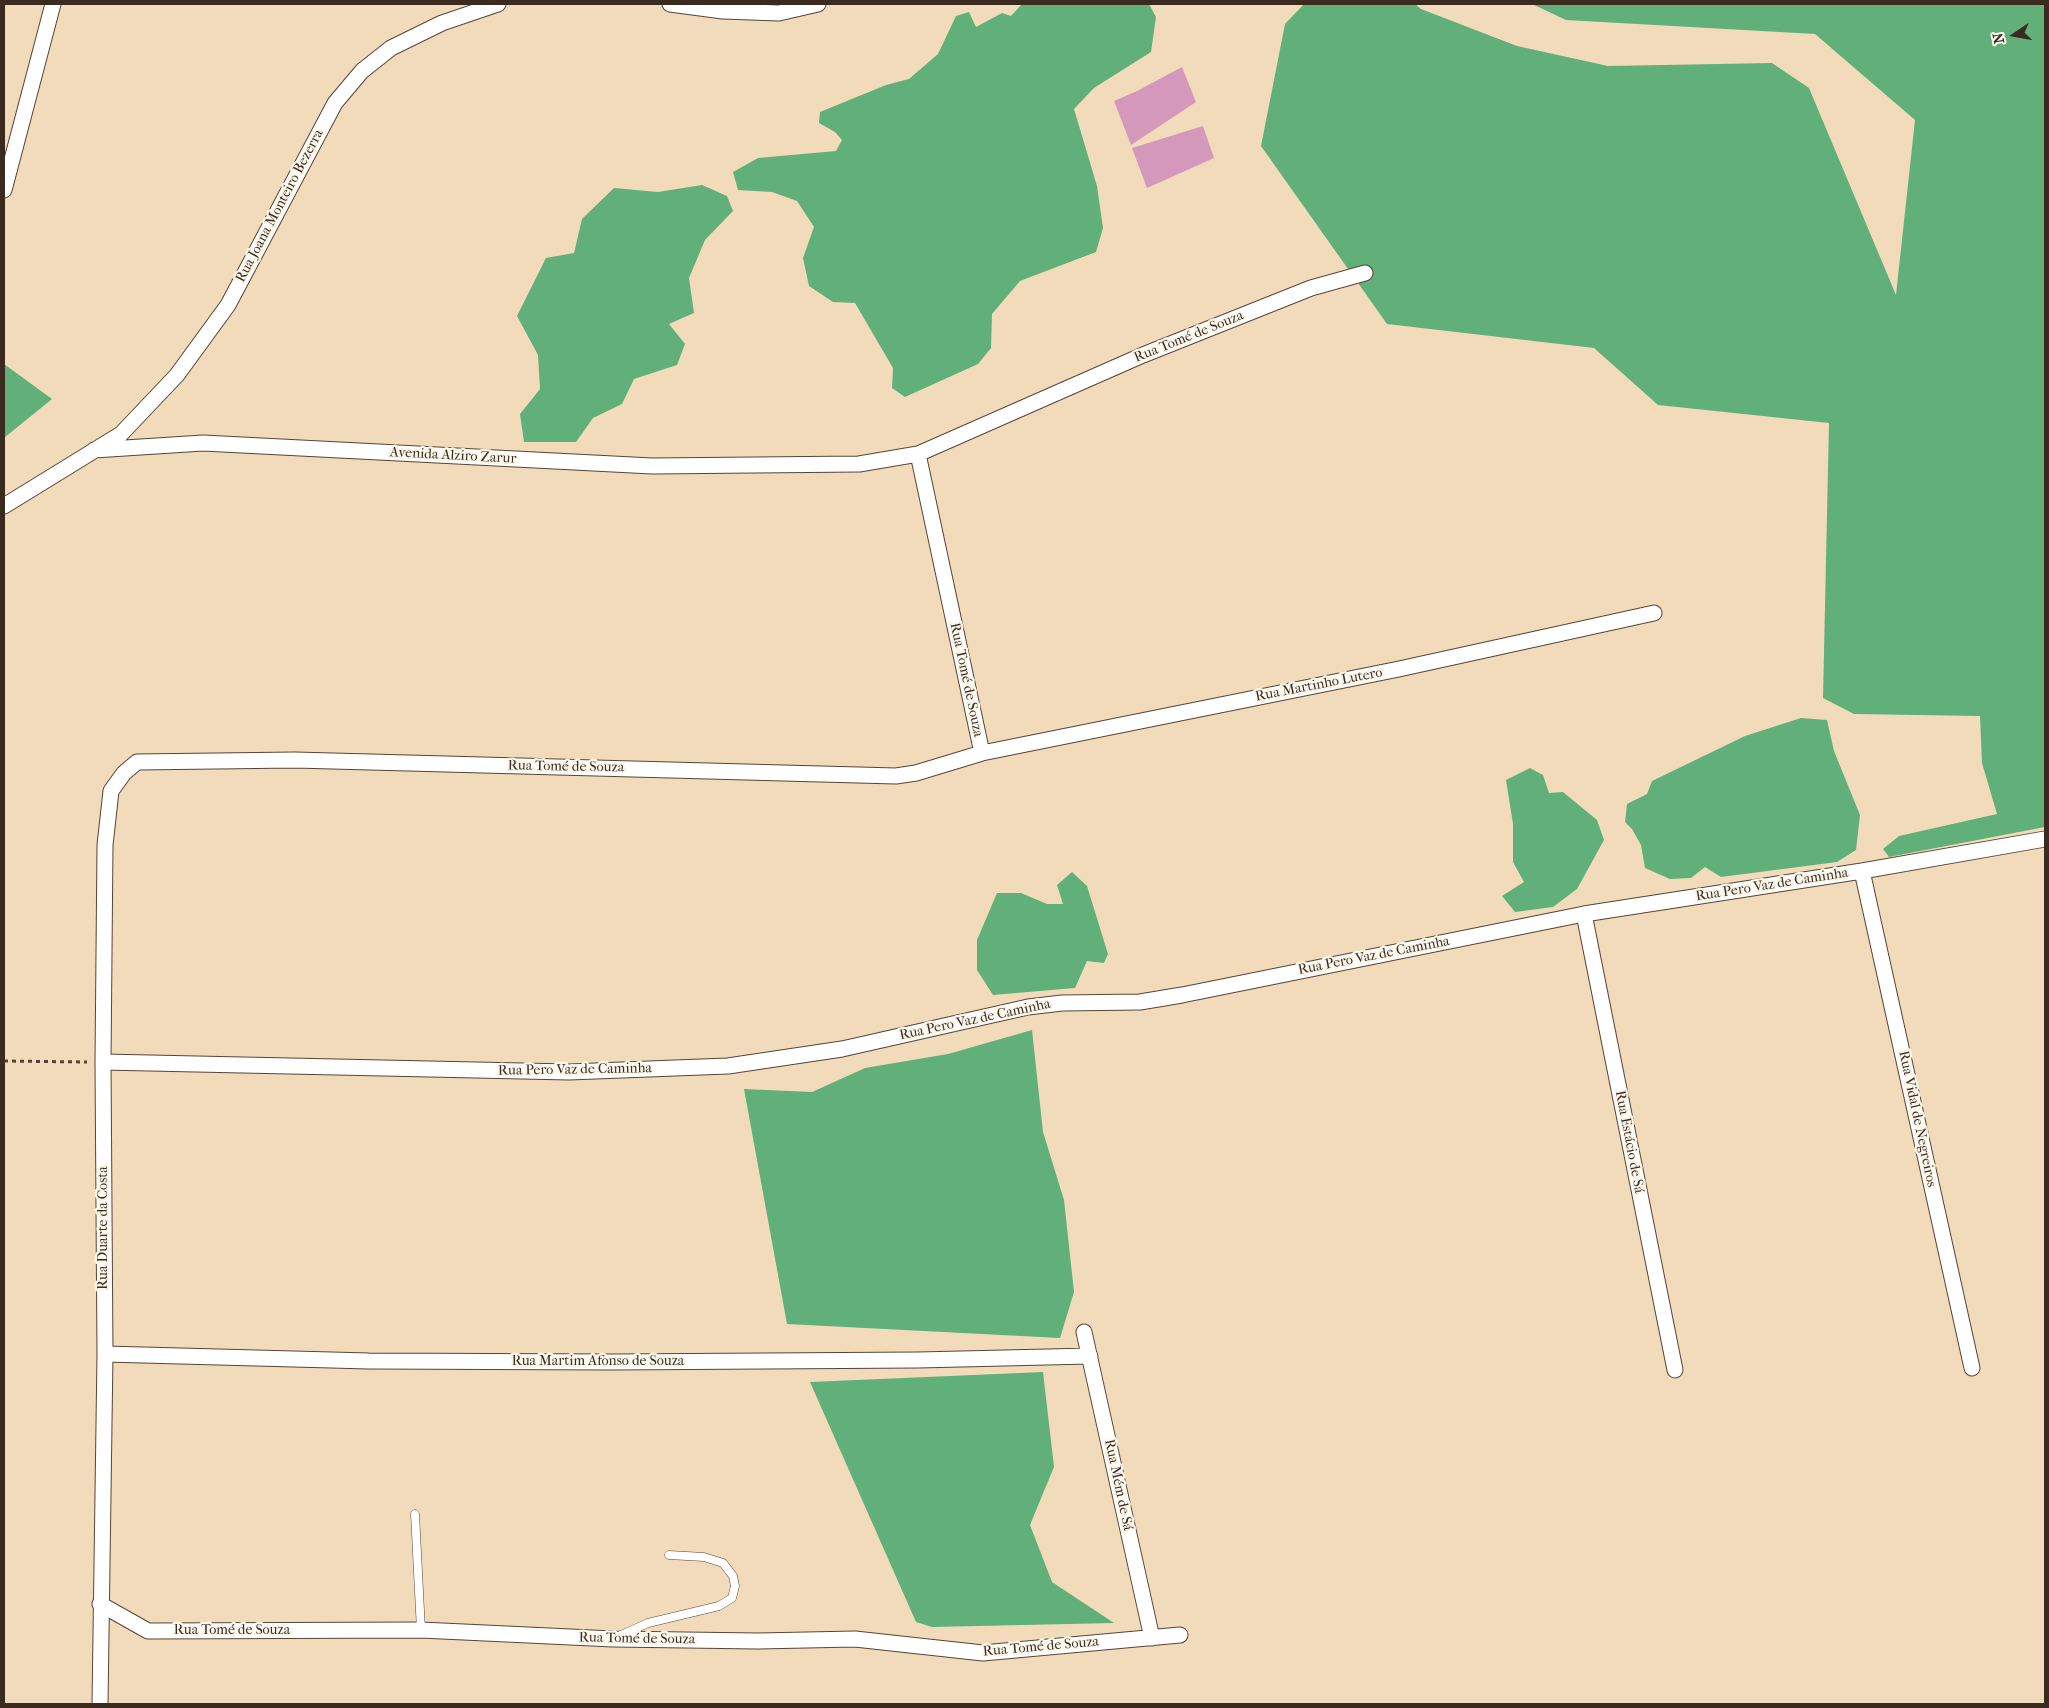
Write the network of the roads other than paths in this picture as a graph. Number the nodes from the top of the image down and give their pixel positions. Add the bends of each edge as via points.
1 (53, 4) edge
2 (498, 4) edge
3 (670, 4) edge
4 (818, 4) edge
5 (4, 190) edge
6 (1366, 273) dead end
7 (94, 450) junction
8 (918, 454) junction
9 (4, 506) edge
10 (1654, 612) dead end
11 (982, 753) junction
12 (137, 762) joint
13 (2045, 839) edge
14 (1862, 871) junction
15 (1584, 914) junction
16 (103, 1062) junction
17 (1084, 1332) dead end
18 (105, 1354) junction
19 (1090, 1356) junction
20 (1972, 1368) dead end
21 (1675, 1370) dead end
22 (415, 1514) dead end
23 (669, 1555) dead end
24 (100, 1604) junction
25 (421, 1630) junction
26 (1180, 1635) dead end
27 (1152, 1638) junction
28 (613, 1639) junction
29 (100, 1704) edge

1 - 5 street
2 - 7 street, Rua Joana Monteiro Bezerra via 442,23 391,48 362,71 335,103 228,305 177,375 121,434
3 - 4 street via 722,12 779,13
6 - 8 street, Rua Tomé de Souza via 1311,288 1143,355
7 - 8 street, Avenida Alziro Zarur via 203,443 652,466 859,464
7 - 9 street, Avenida Alziro Zarur
8 - 11 street, Rua Tomé de Souza
10 - 11 street, Rua Martinho Lutero via 1399,669
11 - 12 street, Rua Tomé de Souza via 916,772 886,776 295,760
12 - 16 street, Rua Duarte da Costa via 111,791 108,815 103,913
13 - 14 street, Rua Pero Vaz de Caminha
14 - 15 street, Rua Pero Vaz de Caminha
14 - 20 street, Rua Vidal de Negreiros
15 - 16 street, Rua Pero Vaz de Caminha via 1182,995 1140,1002 1028,1007 842,1049 728,1066 569,1072
15 - 21 street, Rua Estácio de Sá
16 - 18 street, Rua Duarte da Costa
17 - 19 street, Rua Mém de Sá
18 - 19 street, Rua Martim Afonso de Souza via 369,1362 918,1360
18 - 24 street, Rua Duarte da Costa
19 - 27 street, Rua Mém de Sá
22 - 25 lane
23 - 28 lane via 704,1557 723,1563 736,1586 732,1598 719,1606 648,1623
24 - 25 street, Rua Tomé de Souza via 148,1631
24 - 29 street, Rua Duarte da Costa
25 - 28 street, Rua Tomé de Souza
26 - 27 street, Rua Tomé de Souza
27 - 28 street, Rua Tomé de Souza via 983,1653 855,1639

